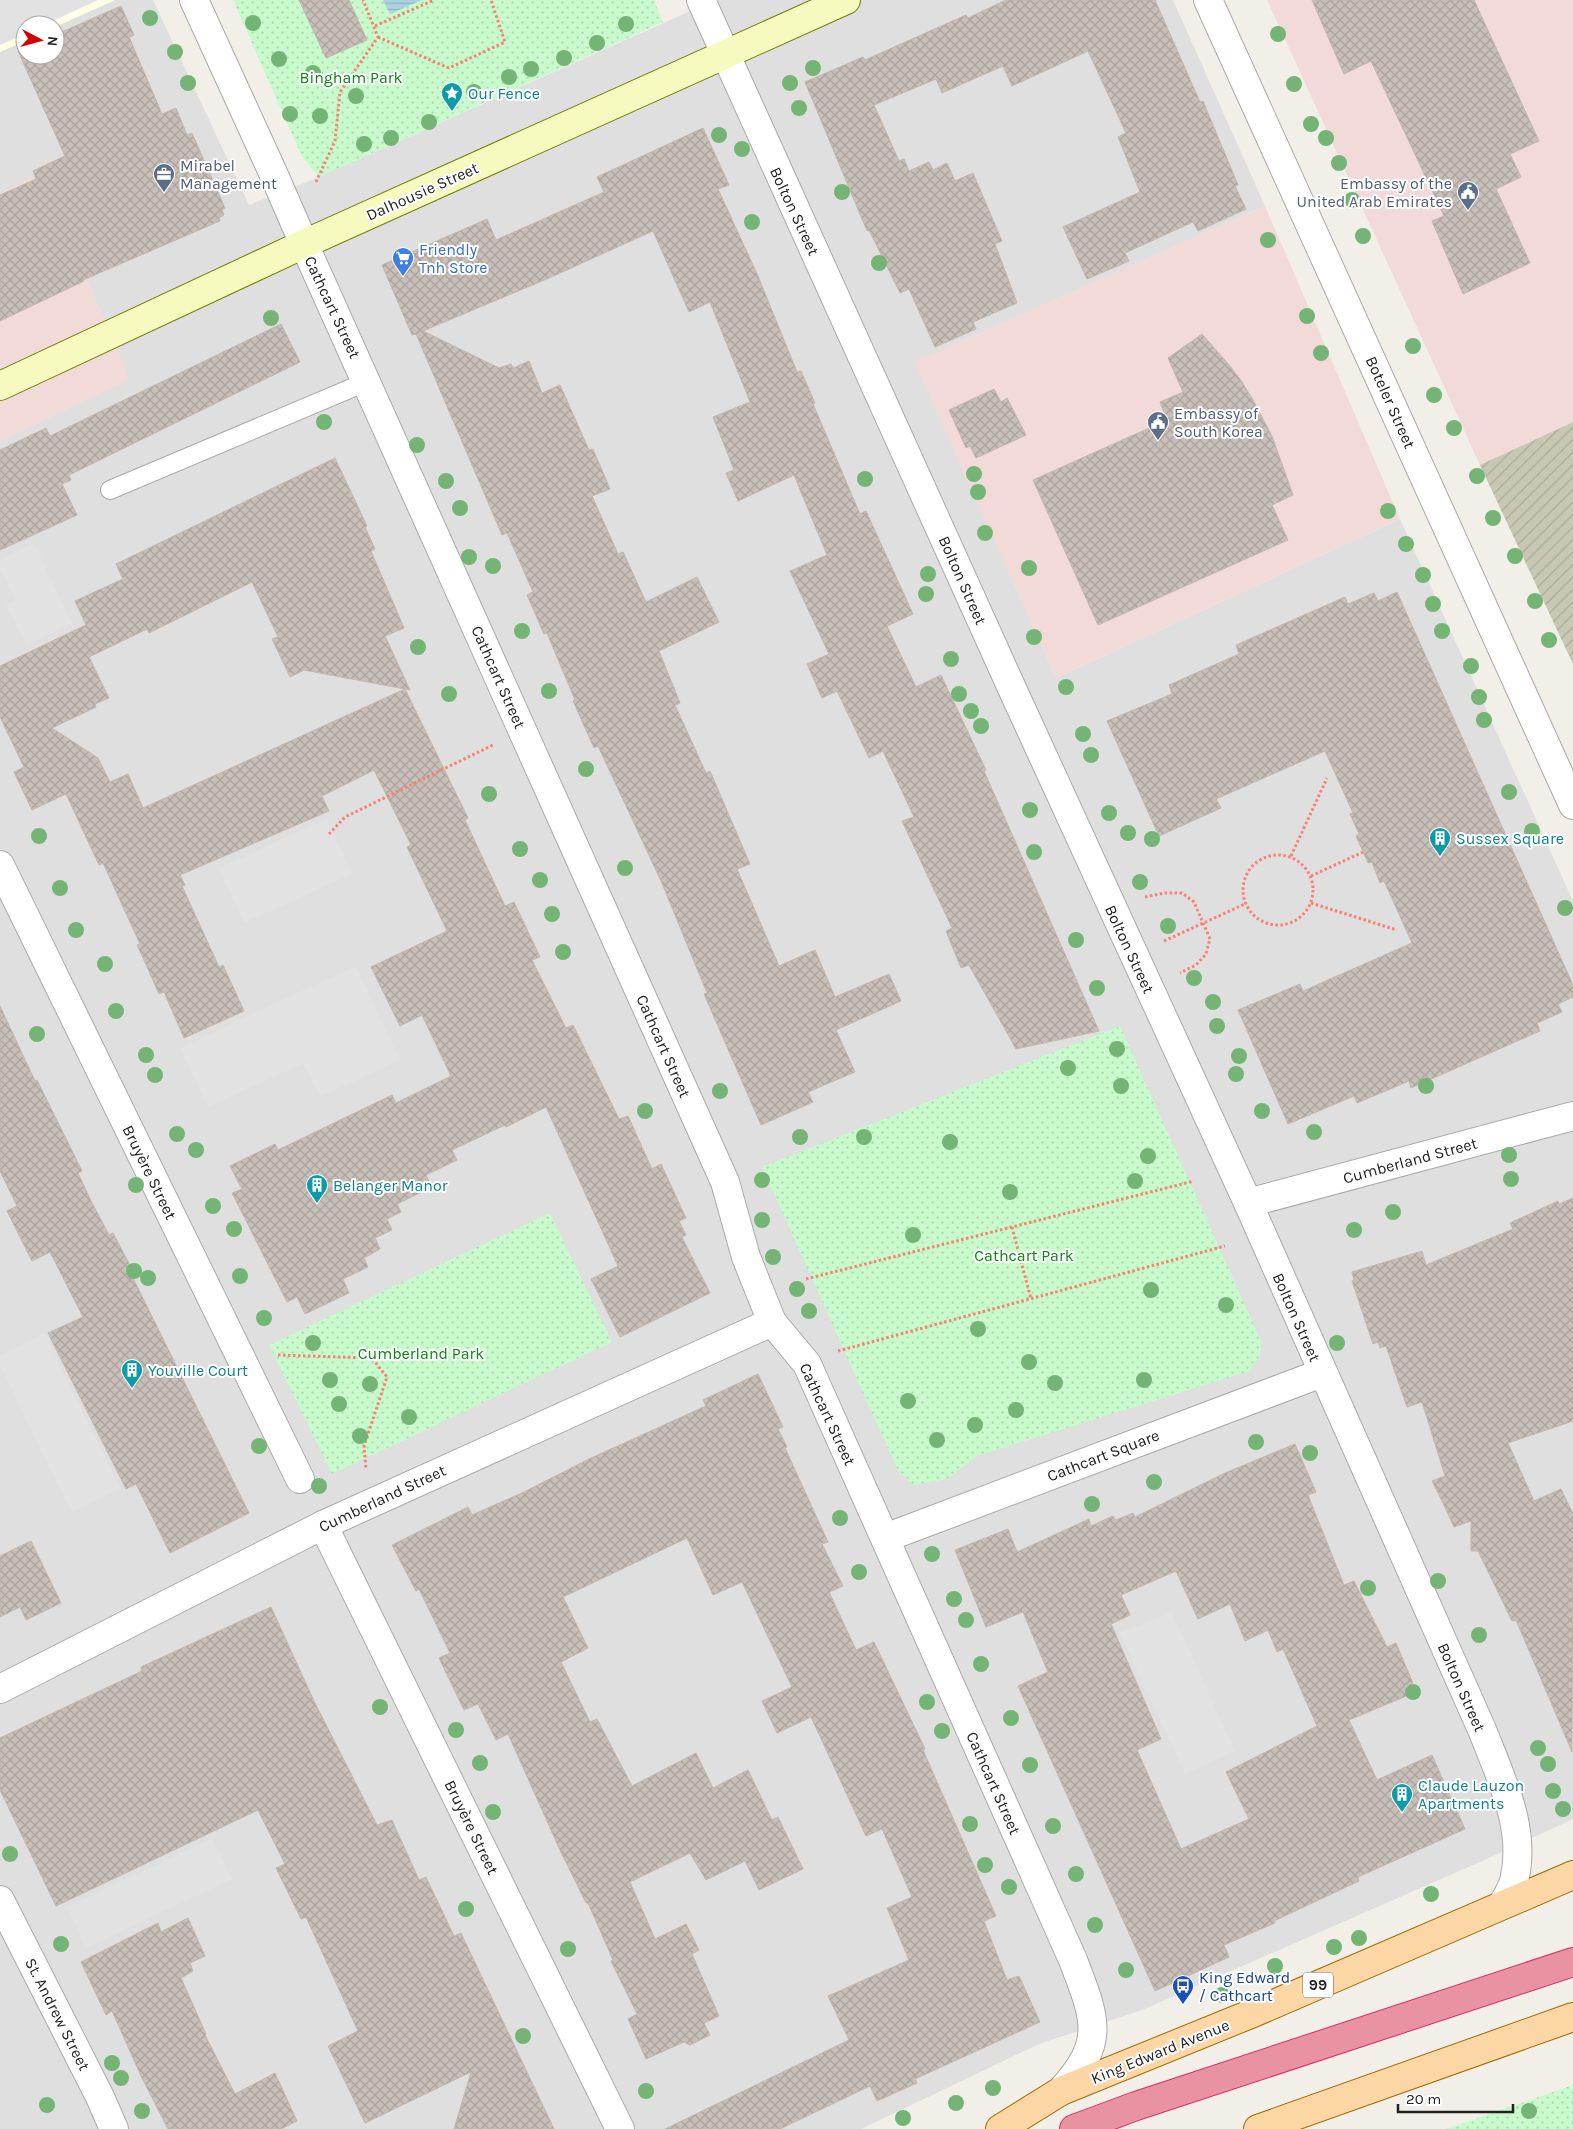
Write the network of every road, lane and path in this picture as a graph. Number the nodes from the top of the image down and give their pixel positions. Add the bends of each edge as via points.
1 (194, 0) edge
2 (363, 0) edge
3 (434, 0) edge
4 (491, 0) edge
5 (701, 0) edge
6 (846, 0) edge
7 (1208, 0) edge
8 (376, 26) junction
9 (378, 37) junction
10 (724, 54) junction
11 (316, 182) dead end
12 (304, 244) junction
13 (366, 382) junction
14 (0, 386) edge
15 (110, 490) dead end
16 (523, 730) junction
17 (1327, 778) dead end
18 (1573, 805) edge
19 (329, 834) dead end
20 (1363, 852) dead end
21 (1291, 856) junction
22 (0, 865) edge
23 (1311, 876) junction
24 (1144, 897) dead end
25 (1311, 903) junction
26 (1246, 904) junction
27 (1203, 923) junction
28 (1397, 930) dead end
29 (1133, 955) junction
30 (1178, 973) dead end
31 (1573, 1116) edge
32 (1194, 1181) dead end
33 (1248, 1203) junction
34 (1012, 1227) junction
35 (1225, 1246) dead end
36 (806, 1279) dead end
37 (1031, 1299) junction
38 (772, 1322) junction
39 (835, 1352) dead end
40 (244, 1364) junction
41 (1322, 1373) junction
42 (300, 1479) dead end
43 (379, 1500) junction
44 (323, 1525) junction
45 (885, 1538) junction
46 (0, 1689) edge
47 (1573, 1875) edge
48 (0, 1900) edge
49 (1502, 1905) junction
50 (1573, 1962) edge
51 (1573, 2018) edge
52 (1061, 2091) junction
53 (114, 2129) edge
54 (620, 2129) edge
55 (1000, 2129) edge
56 (1074, 2129) edge
57 (1258, 2129) edge

1 - 12 street, Cathcart Street
2 - 8 path
3 - 8 path
4 - 9 path via 505,42 449,68
5 - 10 street, Bolton Street
6 - 10 street, Dalhousie Street
7 - 18 street, Boteler Street
8 - 9 path
9 - 11 path via 340,92 335,141
10 - 12 street, Dalhousie Street
10 - 29 street, Bolton Street
12 - 13 street, Cathcart Street
12 - 14 street, Dalhousie Street
13 - 15 lane
13 - 16 street, Cathcart Street
16 - 19 path via 345,817
16 - 38 street, Cathcart Street via 725,1182 746,1257
17 - 21 path
20 - 23 path
21 - 23 path via 1303,864
21 - 26 path via 1277,854 1252,865 1242,891
22 - 40 street, Bruyère Street
23 - 25 path via 1314,889
24 - 27 path via 1182,893 1194,902
25 - 26 path via 1304,915 1279,926 1265,924 1253,916
25 - 28 path
26 - 27 path
27 - 29 path
27 - 30 path via 1210,939 1206,954 1196,965
29 - 33 street, Bolton Street
31 - 33 street, Cumberland Street
32 - 34 path
33 - 41 street, Bolton Street
34 - 36 path
34 - 37 path
35 - 37 path
37 - 39 path
38 - 43 street, Cumberland Street
38 - 45 street, Cathcart Street via 806,1364
40 - 42 street, Bruyère Street
40 - 43 path via 266,1355 372,1358 387,1377 364,1446 366,1469
41 - 45 street, Cathcart Square
41 - 49 street, Bolton Street via 1483,1732 1513,1809 1518,1859 1514,1882
43 - 44 street, Cumberland Street
44 - 46 street, Cumberland Street
44 - 54 street, Bruyère Street
45 - 52 street, Cathcart Street via 1073,1960 1091,2009 1092,2035 1088,2054 1079,2072
47 - 49 main road, King Edward Avenue / 99
48 - 53 street, St. Andrew Street
49 - 52 main road, King Edward Avenue / 99
50 - 56 highway
51 - 57 main road
52 - 55 main road, King Edward Avenue / 99

